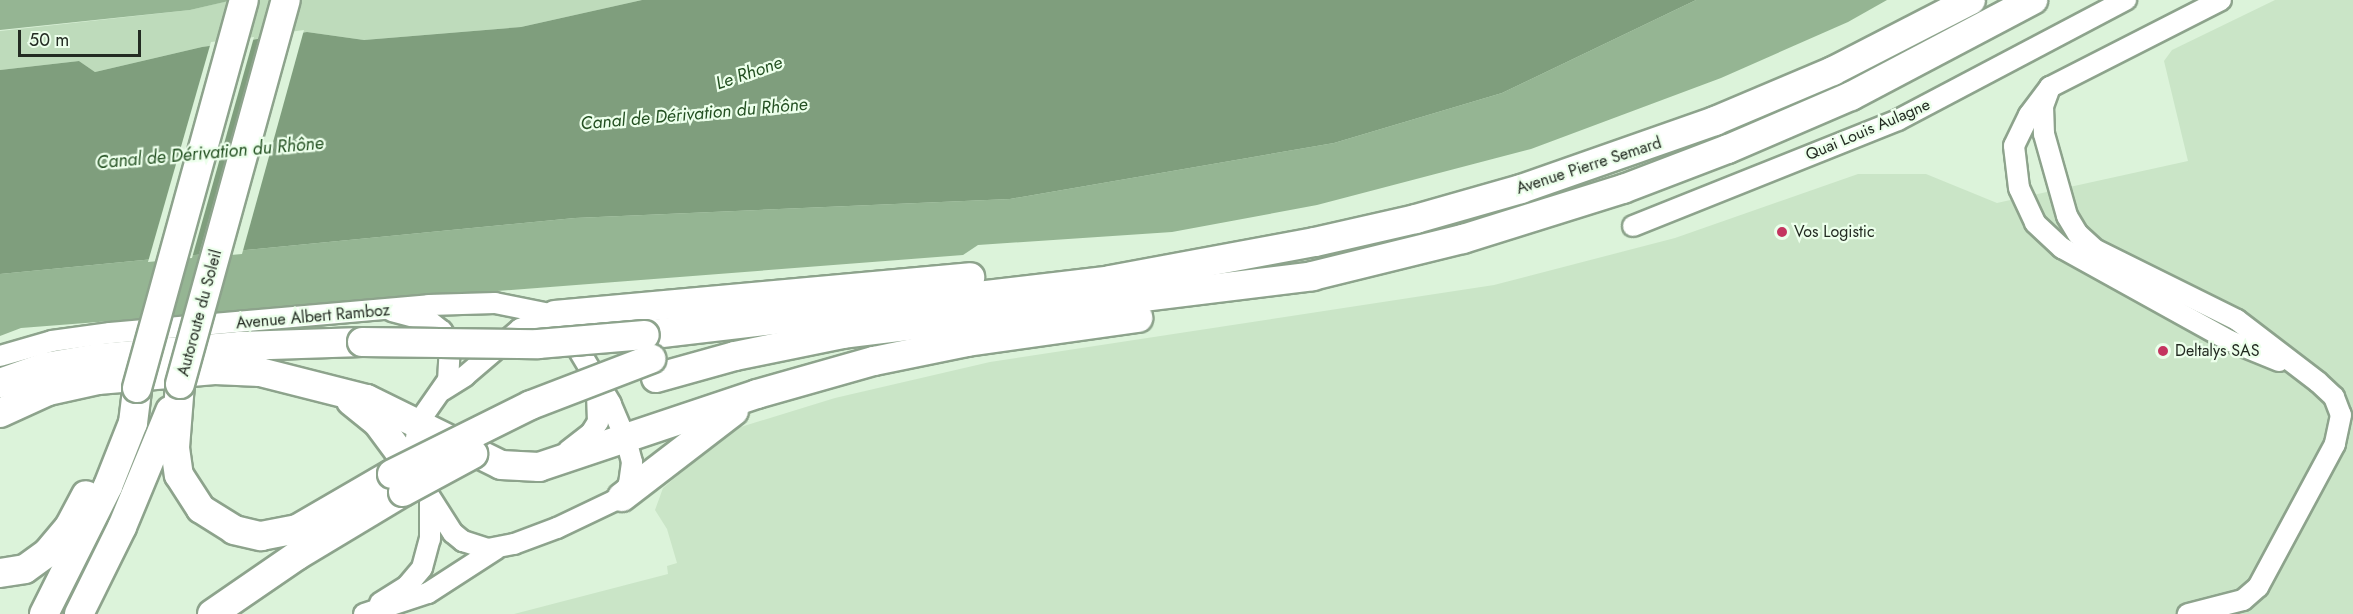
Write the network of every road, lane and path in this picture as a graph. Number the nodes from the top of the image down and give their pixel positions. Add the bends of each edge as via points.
1 (244, 0) edge
2 (286, 0) edge
3 (1971, 0) edge
4 (2033, 0) edge
5 (2126, 0) edge
6 (2221, 0) edge
7 (2050, 87) junction
8 (1633, 226) dead end
9 (1185, 265) junction
10 (1312, 276) junction
11 (392, 311) junction
12 (555, 315) junction
13 (0, 356) edge
14 (651, 358) junction
15 (2300, 370) junction
16 (596, 378) junction
17 (0, 382) edge
18 (180, 384) junction
19 (137, 388) junction
20 (338, 390) junction
21 (443, 390) junction
22 (757, 394) junction
23 (0, 413) edge
24 (418, 423) junction
25 (626, 440) junction
26 (549, 466) junction
27 (403, 479) junction
28 (622, 497) junction
29 (430, 499) junction
30 (496, 549) junction
31 (0, 573) edge
32 (44, 614) edge
33 (78, 614) edge
34 (212, 614) edge
35 (363, 614) edge
36 (2188, 614) edge

1 - 19 highway, bridge
2 - 18 highway, Autoroute du Soleil, bridge
3 - 9 highway, Avenue Pierre Semard via 1833,71 1610,160 1416,219
4 - 10 highway, Avenue Pierre Semard via 1851,96 1673,171 1462,239
5 - 8 street, Quai Louis Aulagne via 1898,120
6 - 7 street
7 - 15 street via 2043,106 2044,134 2067,216 2078,234 2096,250 2237,320
7 - 15 street via 2029,115 2014,146 2019,188 2035,223 2046,235 2230,341
9 - 12 highway via 861,285
9 - 14 highway via 1110,279 866,307
10 - 14 highway via 843,334 745,354
10 - 22 highway via 1241,301 922,350
11 - 12 street, Avenue Albert Ramboz via 495,303
11 - 13 street, Avenue Albert Ramboz via 110,333 52,341
11 - 21 street via 422,317 447,337 452,360
12 - 16 street
12 - 21 street via 520,329
14 - 17 highway, bridge via 538,344 362,342 240,346 99,358 45,367
14 - 27 highway, bridge via 529,427
15 - 36 street via 2334,397 2341,415 2335,444 2258,587 2243,600
16 - 25 street
16 - 26 street via 600,411 596,427
18 - 27 highway via 175,448 179,475 201,509 234,530 261,536 297,529
18 - 33 highway, Autoroute du Soleil via 123,527
19 - 31 highway via 118,419 100,466 69,527 38,561 19,571
19 - 32 highway via 133,423 108,486 75,559
20 - 23 highway via 277,374 215,370 117,377 66,386 32,396
20 - 24 highway via 395,410
20 - 27 highway via 377,422
21 - 24 street
22 - 25 highway
22 - 28 highway
24 - 26 highway via 501,465
24 - 27 street
25 - 26 highway
25 - 28 street via 632,468
27 - 29 street
27 - 34 highway
28 - 30 street via 557,528
29 - 30 street via 463,541
29 - 35 street via 430,539 422,568 407,586
30 - 35 street via 428,594

